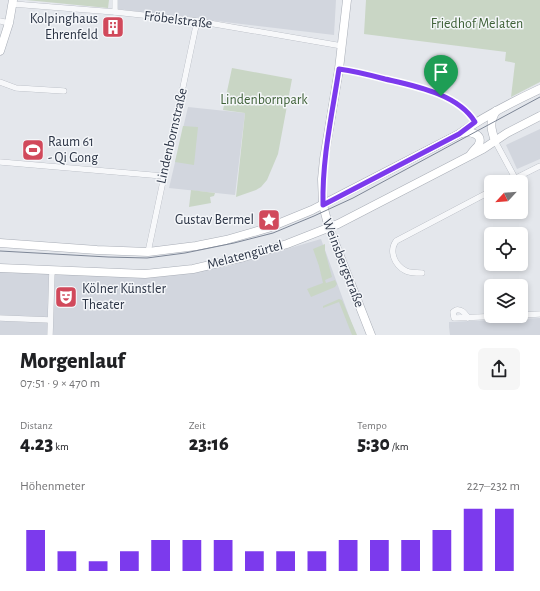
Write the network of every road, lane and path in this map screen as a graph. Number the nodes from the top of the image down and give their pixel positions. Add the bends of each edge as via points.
1 (115, 0) edge
2 (347, 0) edge
3 (13, 2) edge
4 (115, 12) junction
5 (0, 21) edge
6 (197, 21) junction
7 (9, 23) junction
8 (342, 46) junction
9 (0, 51) edge
10 (339, 69) junction
11 (0, 82) edge
12 (540, 89) edge
13 (64, 92) dead end
14 (496, 111) junction
15 (540, 116) edge
16 (475, 122) junction
17 (459, 134) junction
18 (495, 141) junction
19 (469, 156) junction
20 (0, 162) edge
21 (540, 166) edge
22 (513, 175) edge
23 (521, 175) edge
24 (163, 176) junction
25 (484, 195) edge
26 (323, 205) junction
27 (329, 228) junction
28 (0, 243) edge
29 (148, 252) junction
30 (0, 268) edge
31 (52, 270) junction
32 (422, 273) dead end
33 (540, 314) edge
34 (528, 315) edge
35 (484, 317) edge
36 (0, 318) edge
37 (468, 318) dead end
38 (50, 320) junction
39 (50, 335) edge
40 (371, 335) edge

1 - 4 street
2 - 8 main road, Weinsbergstraße
3 - 4 street, Fröbelstraße
3 - 7 main road
4 - 6 street, Fröbelstraße
5 - 7 street
6 - 8 street, Fröbelstraße
6 - 24 street, Lindenbornstraße
7 - 9 main road
8 - 10 main road, Weinsbergstraße
10 - 16 street via 422,88 456,104 470,114
10 - 26 main road, Weinsbergstraße via 324,159
11 - 13 street via 16,88
12 - 14 main road, Melatengürtel
14 - 16 main road, Melatengürtel
14 - 18 main road via 491,123
15 - 18 main road, Melatengürtel
16 - 17 main road, Melatengürtel
17 - 19 main road via 470,132 479,138 478,145
17 - 26 main road, Melatengürtel
18 - 19 main road, Melatengürtel
18 - 22 street
19 - 27 main road, Melatengürtel
20 - 24 street
21 - 23 street
24 - 29 street, Lindenbornstraße
25 - 32 street via 396,241 392,253 398,265 406,271
26 - 27 main road, Weinsbergstraße
26 - 29 main road, Melatengürtel via 280,224 226,240
27 - 31 main road, Melatengürtel via 244,257 193,268 145,274
27 - 40 main road, Weinsbergstraße
28 - 29 main road, Melatengürtel
30 - 31 main road, Melatengürtel
31 - 38 street
33 - 34 street
35 - 37 street
36 - 38 street
38 - 39 street

